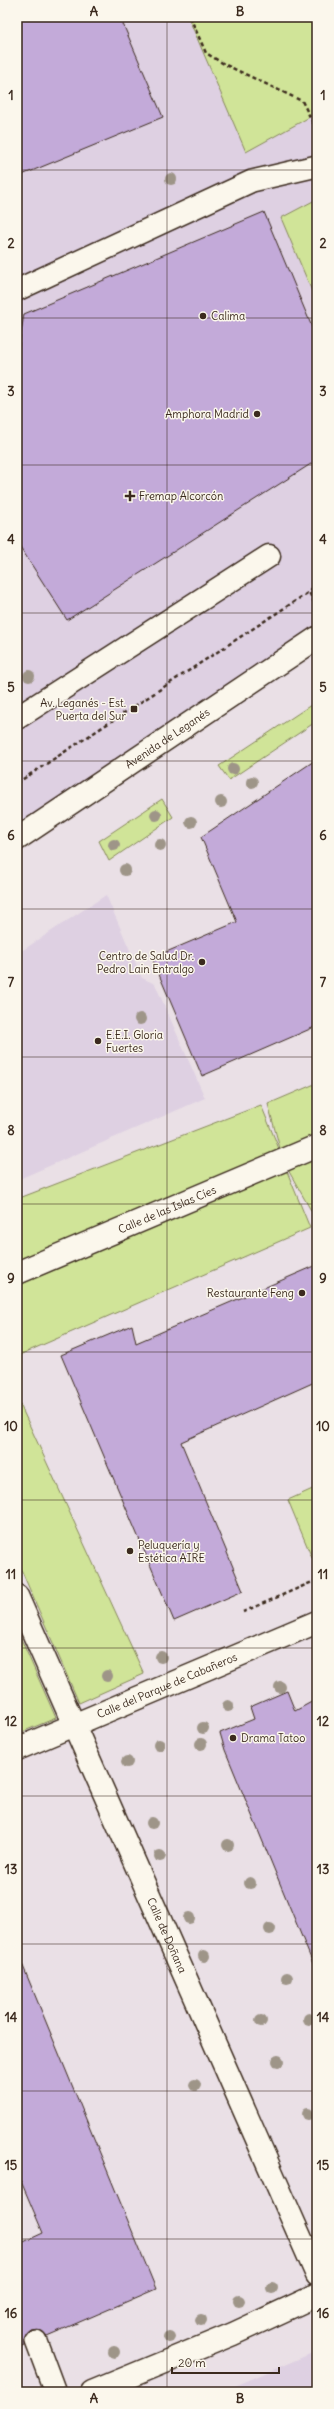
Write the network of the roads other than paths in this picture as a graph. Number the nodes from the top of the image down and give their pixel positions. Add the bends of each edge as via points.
1 (317, 166) edge
2 (17, 290) edge
3 (269, 556) dead end
4 (317, 638) edge
5 (17, 718) edge
6 (17, 839) edge
7 (317, 1146) edge
8 (17, 1273) edge
9 (17, 1596) edge
10 (317, 1622) edge
11 (73, 1725) junction
12 (17, 1749) edge
13 (317, 2275) edge
14 (317, 2295) edge
15 (36, 2341) dead end
16 (55, 2392) edge
17 (92, 2392) edge

1 - 2 lane via 252,181
3 - 5 street
4 - 6 street, Avenida de Leganés
7 - 8 street, Calle de las Islas Cíes
9 - 11 street, Calle de Doñana
10 - 11 street, Calle del Parque de Cabañeros
11 - 12 street, Calle del Parque de Cabañeros
11 - 13 street, Calle de Doñana
14 - 17 street via 233,2334
15 - 16 lane

